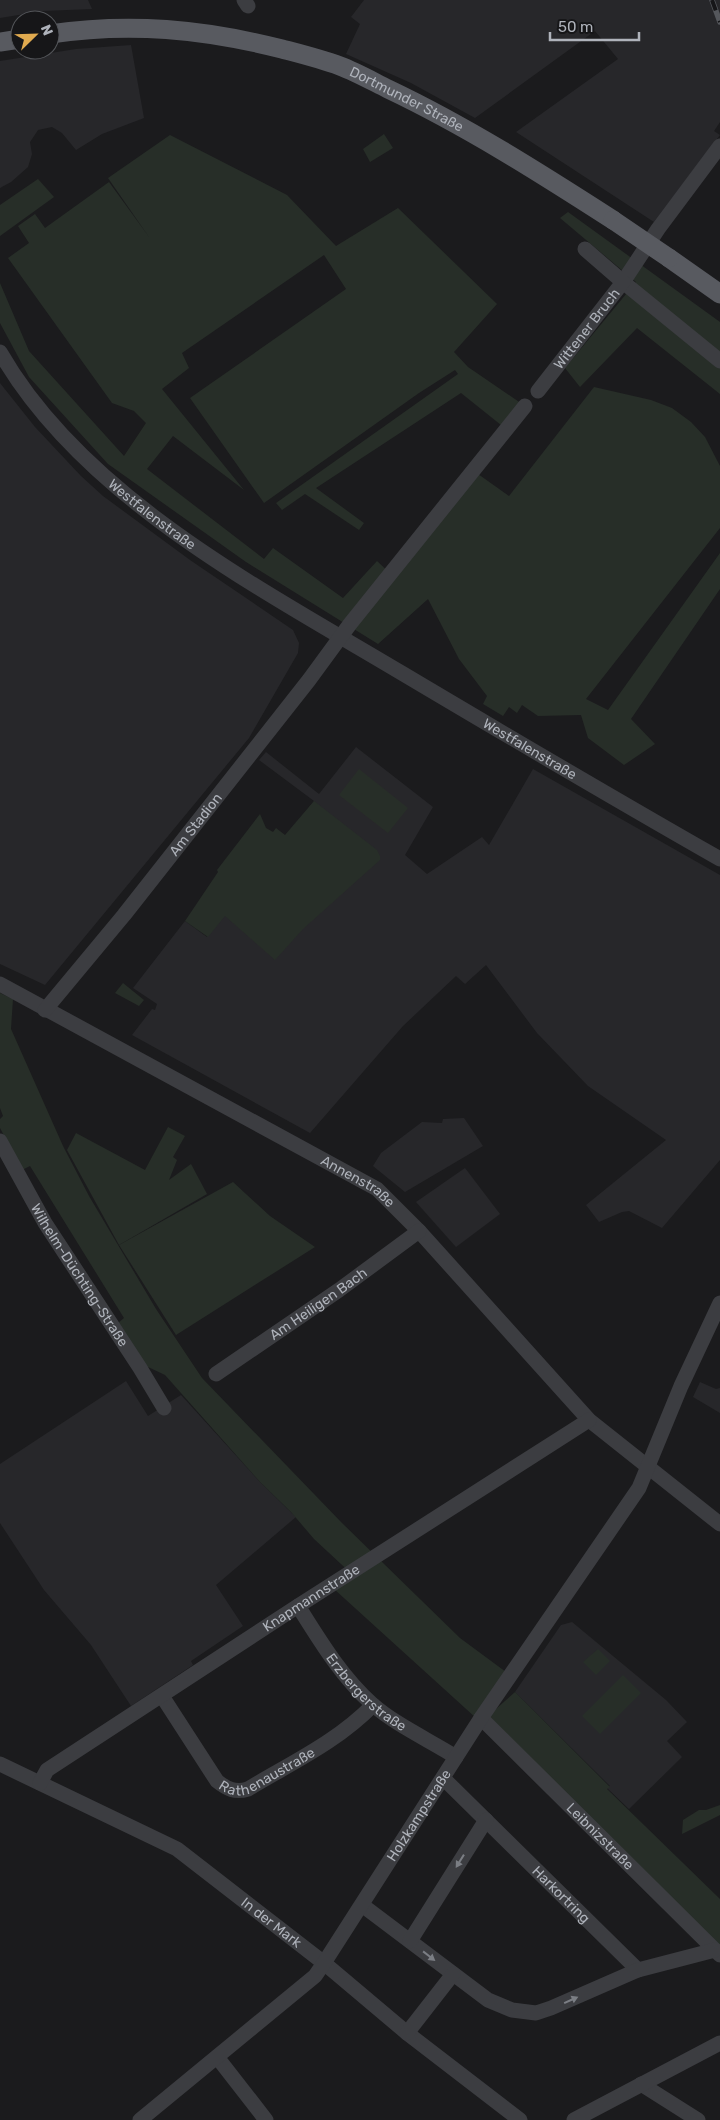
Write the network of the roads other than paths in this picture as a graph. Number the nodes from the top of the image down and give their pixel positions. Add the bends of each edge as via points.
1 (60, 33) edge
2 (720, 146) edge
3 (585, 249) dead end
4 (626, 276) junction
5 (720, 294) edge
6 (0, 352) edge
7 (720, 361) edge
8 (538, 391) dead end
9 (525, 406) dead end
10 (340, 636) junction
11 (720, 859) edge
12 (0, 984) edge
13 (44, 1010) junction
14 (0, 1141) edge
15 (419, 1231) junction
16 (720, 1303) edge
17 (216, 1374) dead end
18 (164, 1408) dead end
19 (589, 1420) junction
20 (648, 1467) junction
21 (720, 1524) edge
22 (298, 1606) junction
23 (162, 1696) junction
24 (373, 1705) junction
25 (481, 1718) junction
26 (456, 1757) junction
27 (0, 1764) edge
28 (443, 1778) junction
29 (40, 1783) junction
30 (486, 1820) junction
31 (362, 1905) junction
32 (410, 1941) junction
33 (717, 1953) edge
34 (324, 1963) junction
35 (638, 1970) junction
36 (453, 1974) junction
37 (407, 2033) junction
38 (720, 2043) edge
39 (217, 2057) junction
40 (641, 2084) junction
41 (140, 2120) edge
42 (266, 2120) edge
43 (520, 2120) edge
44 (574, 2120) edge
45 (698, 2120) edge

1 - 5 main road, Dortmunder Straße, bridge via 117,27 216,34 341,66 458,125 612,220
2 - 4 street, Wittener Bruch
3 - 4 street, Wittener Bruch
4 - 7 street
4 - 8 street, Wittener Bruch
6 - 10 street, Westfalenstraße via 44,414 78,452 115,485 217,560
9 - 10 street
10 - 11 street, Westfalenstraße
10 - 13 street, Am Stadion via 124,915
12 - 13 street, Annenstraße
13 - 15 street, Annenstraße via 377,1189
14 - 18 street, Wilhelm-Düchting-Straße via 45,1224
15 - 17 street, Am Heiligen Bach
15 - 19 street, Annenstraße
16 - 20 street, Holzkampstraße
19 - 20 street, Annenstraße
19 - 22 street, Knapmannstraße
20 - 21 street, Annenstraße
20 - 25 street, Holzkampstraße via 639,1488
22 - 23 street, Knapmannstraße
22 - 24 street, Erzbergerstraße via 351,1684
23 - 24 street, Rathenaustraße via 218,1781 224,1787 237,1791 248,1790 307,1756 340,1735
23 - 29 street, Knapmannstraße via 48,1770
24 - 26 street, Erzbergerstraße
25 - 26 street, Holzkampstraße
25 - 33 street, Leibnizstraße
26 - 28 street, Holzkampstraße
27 - 29 street, In der Mark
28 - 30 street, Harkortring
28 - 31 street, Holzkampstraße
29 - 34 street, In der Mark via 177,1849
30 -> 32 street
30 - 35 street, Harkortring
31 - 32 street
31 - 34 street, Holzkampstraße
32 -> 36 street
33 - 35 street
34 - 37 street, In der Mark
34 - 39 street, Holzkampstraße via 315,1976
36 -> 35 street via 488,2000 529,2014 551,2008
36 - 37 street
37 - 43 street, In der Mark
38 - 40 street
39 - 41 street, Holzkampstraße
39 - 42 street
40 - 44 street
40 - 45 street

